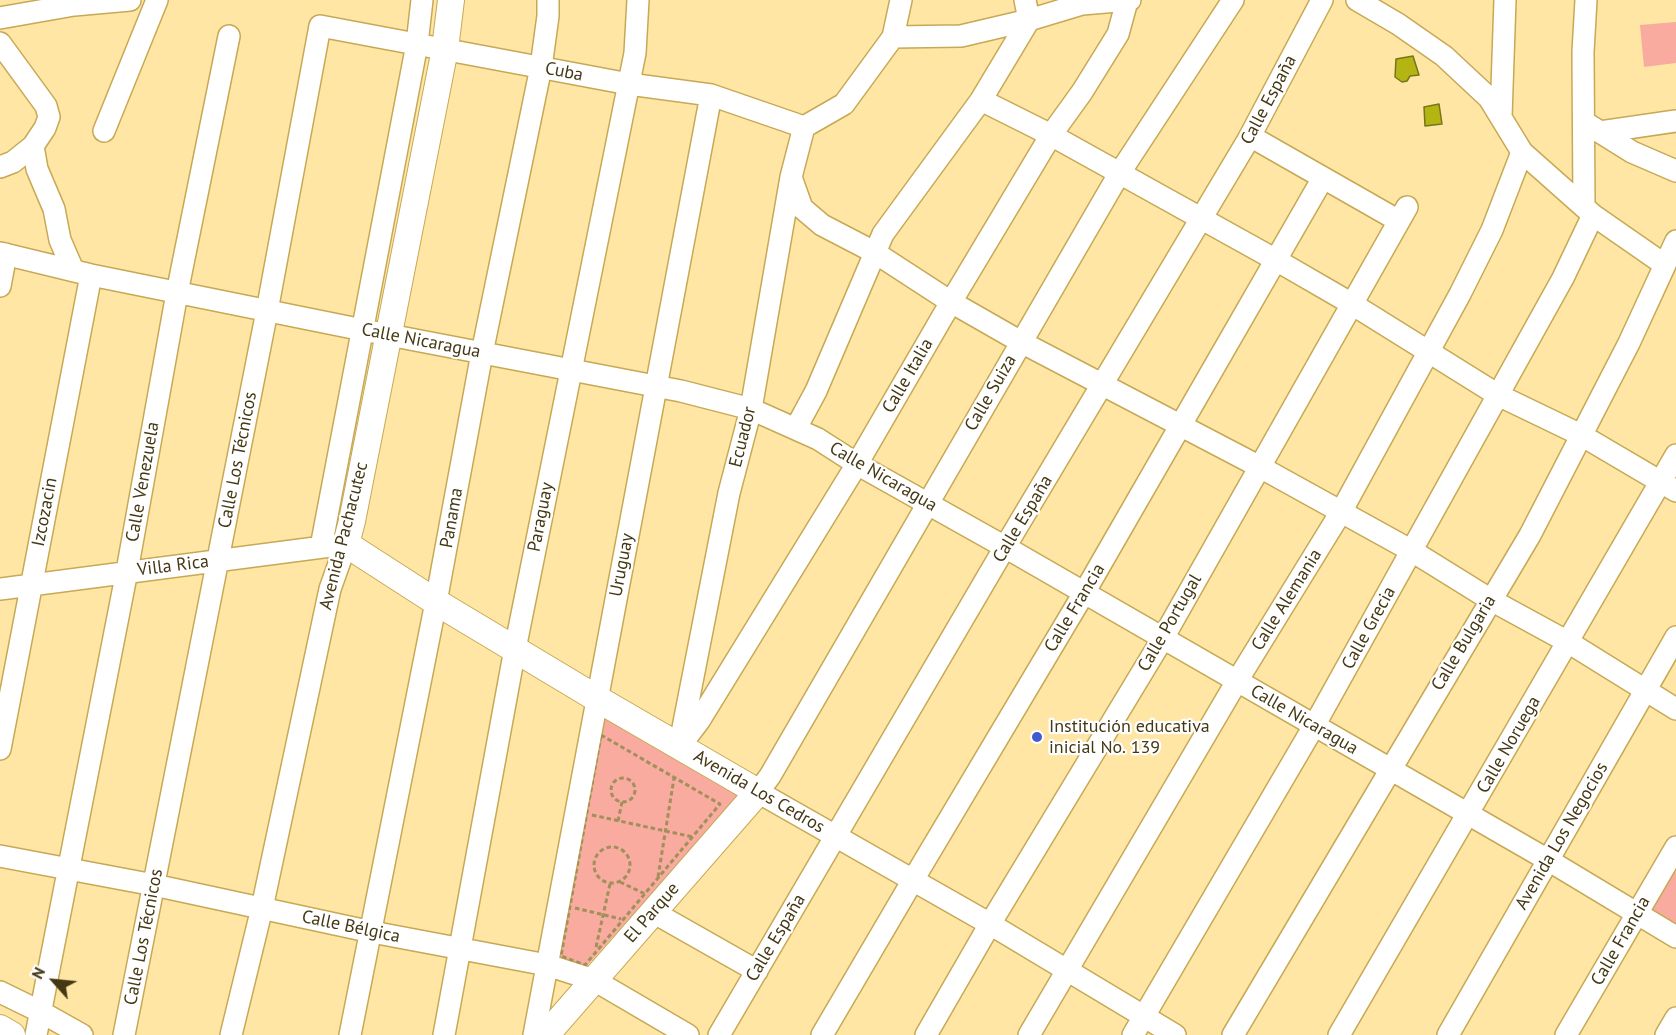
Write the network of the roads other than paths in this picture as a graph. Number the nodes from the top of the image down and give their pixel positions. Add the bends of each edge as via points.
1 (113, 0) edge
2 (130, 0) edge
3 (157, 0) edge
4 (422, 0) edge
5 (451, 0) edge
6 (548, 0) edge
7 (638, 0) edge
8 (901, 0) edge
9 (1233, 0) edge
10 (1322, 0) edge
11 (1357, 0) edge
12 (1505, 0) edge
13 (1586, 0) edge
14 (1128, 1) edge
15 (1027, 10) edge
16 (0, 18) edge
17 (320, 26) joint
18 (228, 36) dead end
19 (892, 38) junction
20 (0, 43) edge
21 (417, 44) junction
22 (445, 50) junction
23 (541, 67) junction
24 (628, 84) junction
25 (711, 95) junction
26 (981, 100) junction
27 (1501, 117) junction
28 (1676, 121) edge
29 (804, 127) junction
30 (1592, 127) junction
31 (104, 131) dead end
32 (1051, 135) junction
33 (1250, 136) junction
34 (33, 146) junction
35 (1522, 152) junction
36 (0, 167) edge
37 (1676, 171) edge
38 (1119, 174) junction
39 (790, 177) junction
40 (1323, 178) junction
41 (1589, 211) junction
42 (1201, 219) junction
43 (1676, 241) edge
44 (874, 252) junction
45 (3, 254) edge
46 (1276, 260) junction
47 (1665, 265) junction
48 (82, 273) junction
49 (0, 286) edge
50 (177, 292) junction
51 (951, 302) junction
52 (1352, 304) junction
53 (267, 311) junction
54 (375, 333) junction
55 (1021, 342) junction
56 (1429, 352) junction
57 (482, 353) junction
58 (570, 370) junction
59 (1103, 384) junction
60 (656, 386) junction
61 (1498, 395) junction
62 (752, 409) junction
63 (1181, 425) junction
64 (796, 428) junction
65 (1581, 435) junction
66 (1676, 455) edge
67 (857, 464) junction
68 (1260, 467) junction
69 (1668, 486) edge
70 (928, 503) junction
71 (1341, 512) junction
72 (333, 545) junction
73 (1005, 547) junction
74 (1412, 551) junction
75 (219, 560) junction
76 (127, 572) junction
77 (31, 585) junction
78 (0, 589) edge
79 (1084, 593) junction
80 (1491, 600) junction
81 (436, 602) junction
82 (1676, 637) edge
83 (1163, 638) junction
84 (1568, 642) junction
85 (515, 649) junction
86 (1237, 681) junction
87 (1646, 691) junction
88 (596, 699) junction
89 (1676, 709) edge
90 (1314, 726) junction
91 (680, 747) junction
92 (0, 748) edge
93 (1389, 769) junction
94 (758, 792) junction
95 (1469, 815) junction
96 (836, 836) junction
97 (1676, 848) edge
98 (0, 856) edge
99 (1548, 860) junction
100 (69, 870) junction
101 (912, 880) junction
102 (154, 885) junction
103 (654, 897) junction
104 (262, 908) junction
105 (1636, 913) junction
106 (990, 924) junction
107 (372, 932) junction
108 (1676, 937) edge
109 (459, 948) junction
110 (547, 965) junction
111 (1067, 970) junction
112 (757, 971) junction
113 (594, 980) junction
114 (0, 992) edge
115 (41, 1012) junction
116 (1144, 1016) junction
117 (1676, 1018) edge
118 (0, 1028) edge
119 (12, 1035) edge
120 (36, 1035) edge
121 (82, 1035) edge
122 (124, 1035) edge
123 (231, 1035) edge
124 (350, 1035) edge
125 (444, 1035) edge
126 (534, 1035) edge
127 (546, 1035) edge
128 (688, 1035) edge
129 (719, 1035) edge
130 (822, 1035) edge
131 (926, 1035) edge
132 (1029, 1035) edge
133 (1133, 1035) edge
134 (1175, 1035) edge
135 (1233, 1035) edge
136 (1339, 1035) edge
137 (1448, 1035) edge
138 (1566, 1035) edge
139 (1666, 1035) edge

1 - 2 street
1 - 16 street
3 - 31 street
4 - 21 street, Avenida Pachacutec
5 - 22 main road, Avenida Pachacutec
6 - 23 street, Panama
7 - 24 street, Paraguay via 635,53
8 - 19 street
9 - 38 street, Calle Suiza
10 - 33 street, Calle España
11 - 27 street via 1444,56 1489,98
12 - 27 street
13 - 30 street via 1583,52
14 - 15 street
14 - 32 street, Calle Italia via 1118,34
15 - 19 street via 961,36
15 - 26 street
17 - 21 street, Cuba
17 - 53 street, Calle Los Técnicos
18 - 50 street, Calle Venezuela
19 - 29 street via 844,104
20 - 34 street via 46,106 49,117
21 - 22 street, Cuba
21 - 54 street, Avenida Pachacutec
22 - 23 street, Cuba
22 - 54 main road, Avenida Pachacutec
23 - 24 street, Cuba
23 - 57 street, Panama
24 - 25 street, Cuba
24 - 58 street, Paraguay
25 - 29 street, Cuba
25 - 60 street, Uruguay
26 - 32 street
26 - 44 street via 883,234
27 - 35 street
28 - 30 street
29 - 39 street, Ecuador
30 - 37 street via 1632,152
30 - 41 street
32 - 38 street
32 - 51 street, Calle Italia
33 - 40 street
33 - 42 street, Calle España
34 - 36 street
34 - 48 street via 60,240
35 - 41 street
35 - 56 street, Calle Alemania via 1492,230
38 - 42 street
38 - 55 street, Calle Suiza
39 - 44 street via 802,208 822,225
39 - 62 street, Ecuador
40 - 46 street, Calle Francia
40 - 52 street, Calle Portugal via 1403,214
41 - 47 street
41 - 61 street, Calle Grecia via 1563,278
42 - 46 street
42 - 59 street, Calle España
43 - 47 street, Calle Bulgaria
44 - 51 street
44 - 64 street via 816,391
45 - 48 street, Calle Nicaragua
45 - 49 street
46 - 52 street
46 - 63 street, Calle Francia
47 - 65 street, Calle Bulgaria
48 - 50 street, Calle Nicaragua
48 - 77 street, Izcozacin
50 - 53 street, Calle Nicaragua
50 - 76 street, Calle Venezuela
51 - 55 street
51 - 67 street, Calle Italia
52 - 56 street
52 - 68 street, Calle Portugal
53 - 54 street, Calle Nicaragua
53 - 75 street, Calle Los Técnicos
54 - 57 street, Calle Nicaragua
54 - 72 main road, Avenida Pachacutec via 352,521
55 - 59 street
55 - 70 street, Calle Suiza
56 - 61 street
56 - 71 street, Calle Alemania
57 - 58 street, Calle Nicaragua
57 - 81 street, Panama
58 - 60 street, Calle Nicaragua
58 - 85 street, Paraguay
59 - 63 street
59 - 73 street, Calle España
60 - 62 street, Calle Nicaragua
60 - 88 street, Uruguay
61 - 65 street
61 - 74 street, Calle Grecia
62 - 64 street, Calle Nicaragua
62 - 91 street, Ecuador via 729,493
63 - 68 street
63 - 79 street, Calle Francia
64 - 67 street, Calle Nicaragua
65 - 69 street
65 - 80 street, Calle Bulgaria via 1530,535
66 - 69 street, Calle Noruega
67 - 70 street, Calle Nicaragua
67 - 91 street, Calle Italia
68 - 71 street
68 - 83 street, Calle Portugal
69 - 84 street, Calle Noruega
70 - 73 street, Calle Nicaragua
70 - 94 street, Calle Suiza
71 - 74 street
71 - 86 street, Calle Alemania
72 - 75 street, Villa Rica
72 - 81 main road, Avenida Los Cedros
72 - 104 street, Avenida Pachacutec via 330,589
73 - 79 street, Calle Nicaragua
73 - 96 street, Calle España
74 - 80 street
74 - 90 street, Calle Grecia
75 - 76 street, Villa Rica
75 - 102 street, Calle Los Técnicos
76 - 77 street, Villa Rica
76 - 100 street, Calle Venezuela
77 - 78 street, Villa Rica
77 - 92 street, Izcozacin
79 - 83 street, Calle Nicaragua
79 - 101 street, Calle Francia
80 - 84 street
80 - 93 street, Calle Bulgaria
81 - 85 main road, Avenida Los Cedros
81 - 107 street, Panama
82 - 87 street, Avenida Los Negocios
83 - 86 street, Calle Nicaragua
83 - 106 street, Calle Portugal
84 - 87 street
84 - 95 street, Calle Noruega
85 - 88 main road, Avenida Los Cedros
85 - 109 street, Paraguay
86 - 90 street, Calle Nicaragua
86 - 111 street, Calle Alemania
87 - 89 street
87 - 99 street, Avenida Los Negocios
88 - 91 main road, Avenida Los Cedros
88 - 110 street, Uruguay
90 - 93 street, Calle Nicaragua
90 - 116 street, Calle Grecia
91 - 94 main road, Avenida Los Cedros
93 - 95 street, Calle Nicaragua
93 - 135 street, Calle Bulgaria
94 - 96 street, Avenida Los Cedros
94 - 103 main road, El Parque
95 - 99 street, Calle Nicaragua
95 - 136 street, Calle Noruega
96 - 101 street, Avenida Los Cedros
96 - 112 street, Calle España
97 - 105 street, Calle Francia
98 - 100 street, Calle Bélgica
99 - 105 street, Calle Nicaragua
99 - 137 street, Avenida Los Negocios
100 - 102 street, Calle Bélgica
100 - 115 street, Calle Venezuela
101 - 106 street, Avenida Los Cedros
101 - 130 street, Calle Francia
102 - 104 street, Calle Bélgica
102 - 122 street, Calle Los Técnicos
103 - 112 street
103 - 113 main road, El Parque
104 - 107 street, Calle Bélgica
104 - 123 street, Avenida Pachacutec
105 - 108 street, Calle Nicaragua
105 - 138 street, Calle Francia
106 - 111 street, Avenida Los Cedros
106 - 131 street, Calle Portugal
107 - 109 street, Calle Bélgica
107 - 124 street, Panama
109 - 110 street, Calle Bélgica
109 - 125 street, Paraguay
110 - 113 street, Calle Bélgica
110 - 126 street, Uruguay
111 - 116 street, Avenida Los Cedros
111 - 132 street, Calle Alemania
112 - 129 street, Calle España
113 - 127 main road, El Parque
113 - 128 street, Calle Bélgica
114 - 115 street
115 - 120 street, Calle Venezuela
115 - 121 street
116 - 133 street, Calle Grecia
116 - 134 street, Avenida Los Cedros
117 - 139 street
118 - 119 main road

